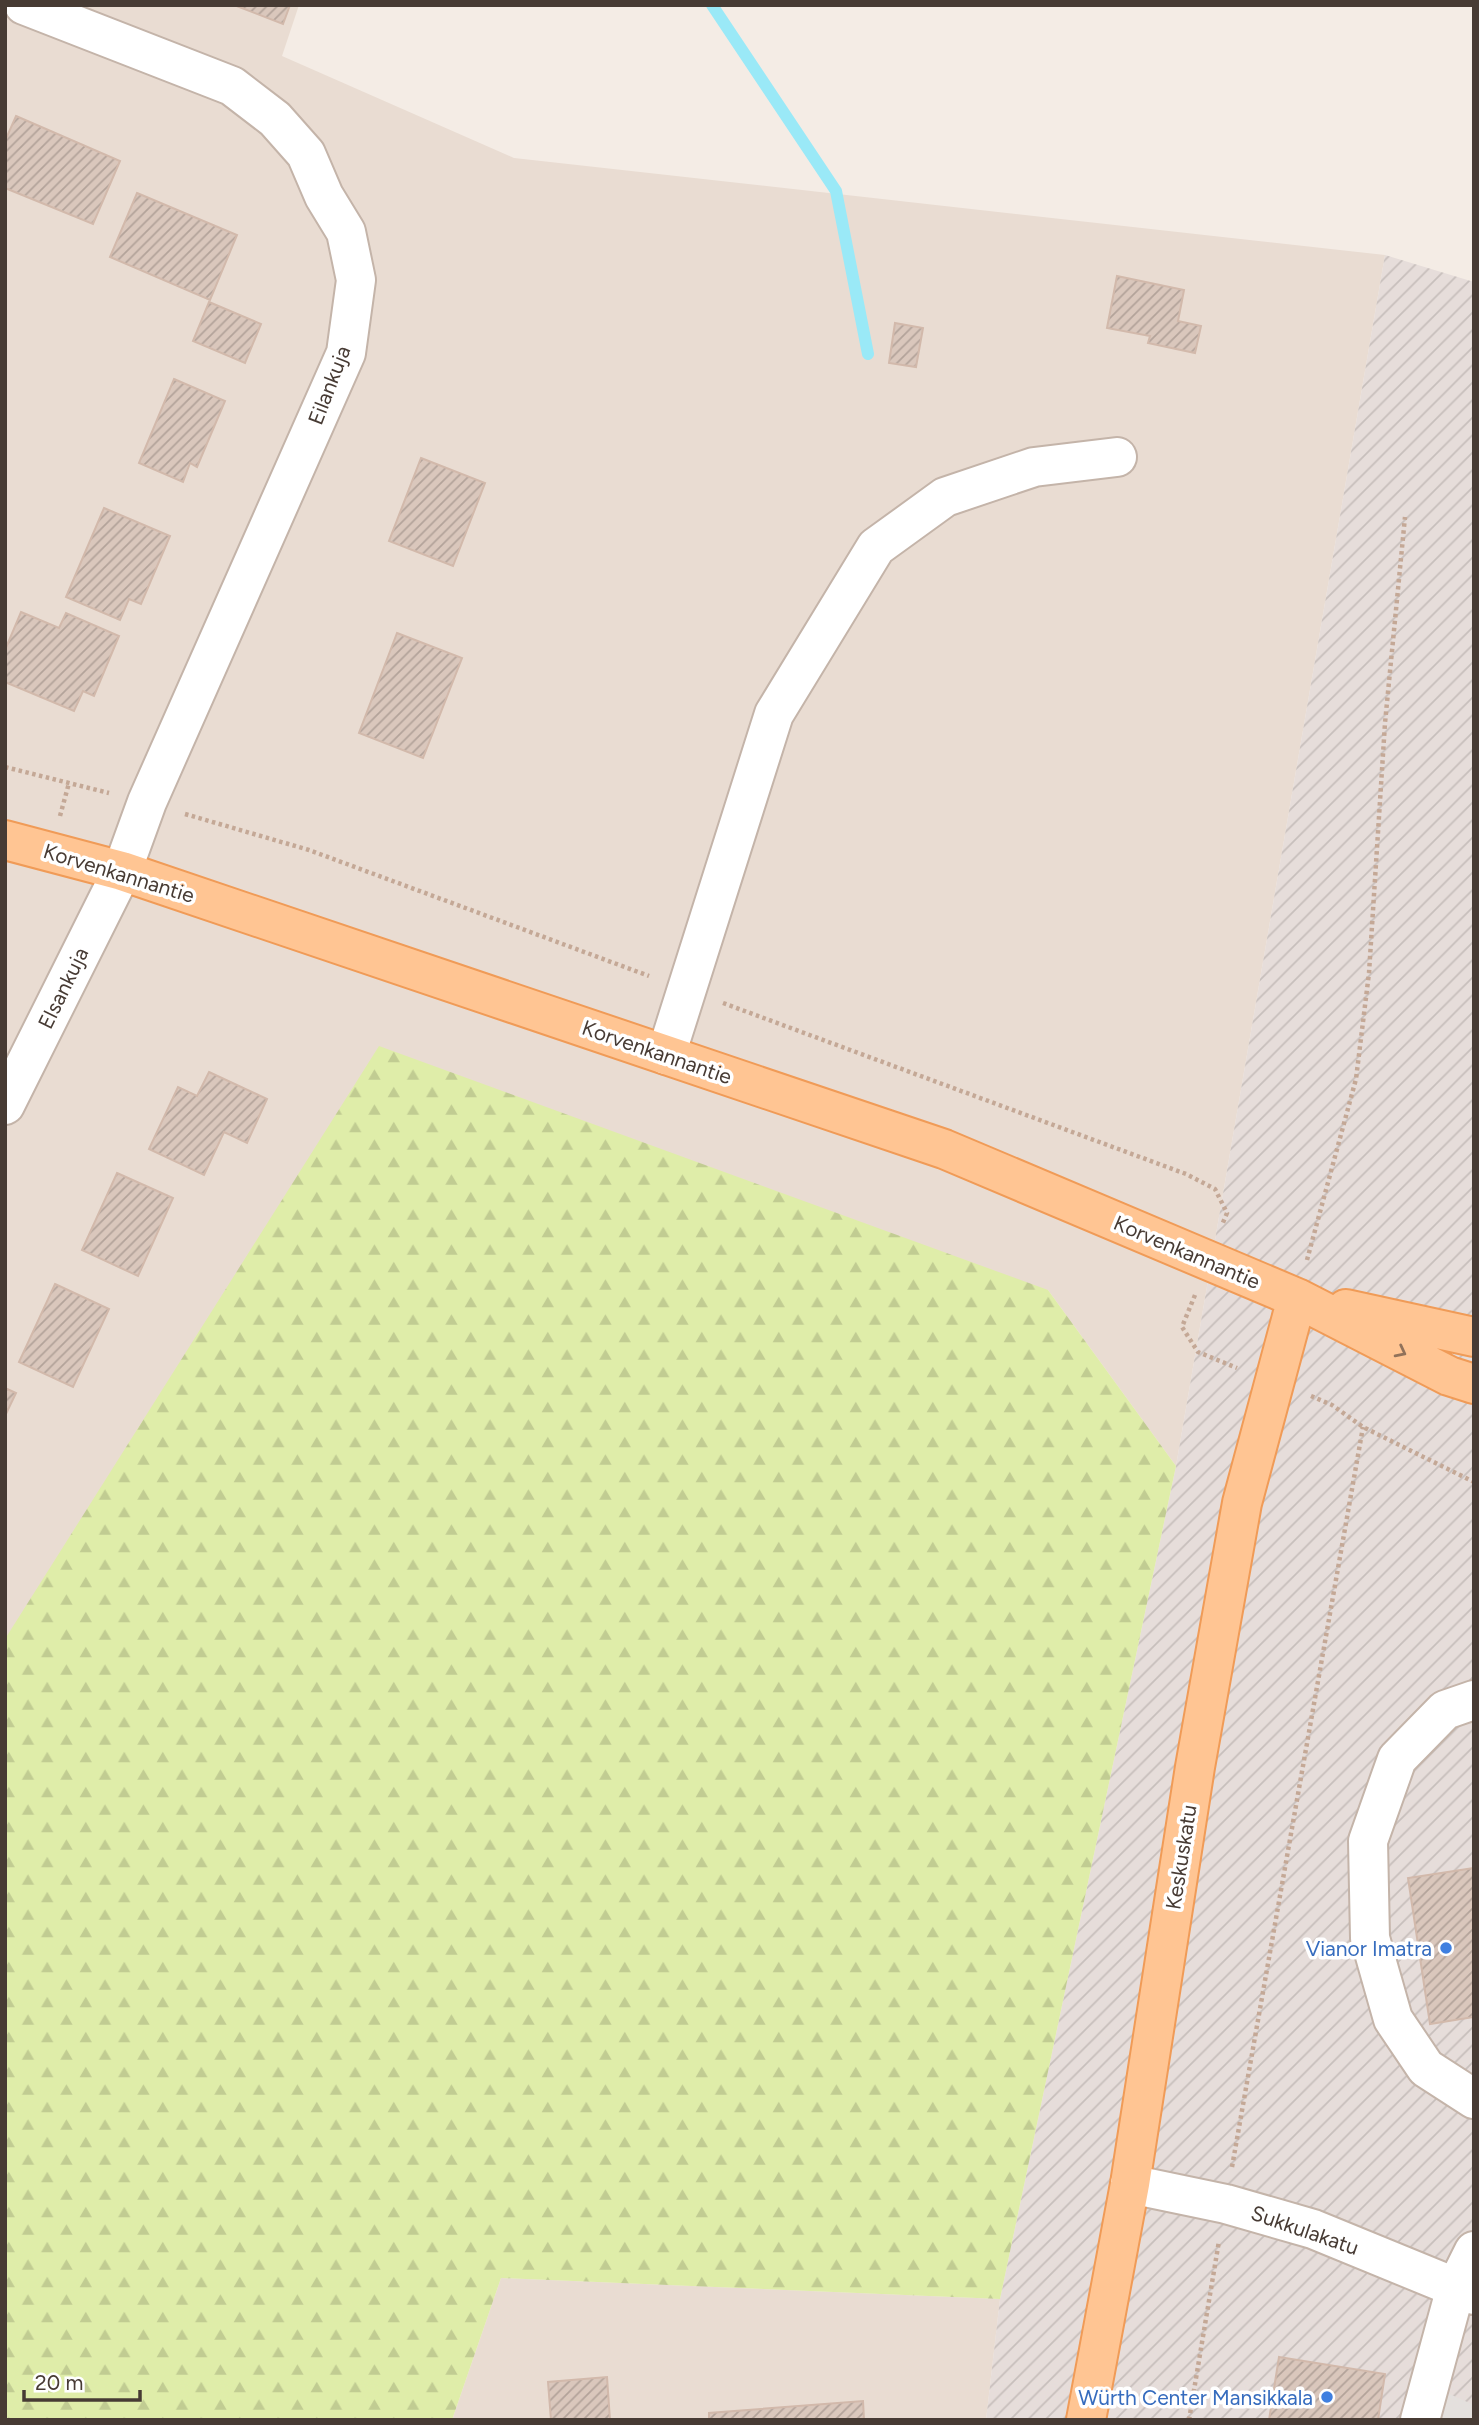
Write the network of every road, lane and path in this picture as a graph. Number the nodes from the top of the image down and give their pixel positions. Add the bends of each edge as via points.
1 (24, 5) edge
2 (1117, 457) dead end
3 (1405, 517) dead end
4 (5, 767) edge
5 (147, 802) junction
6 (5, 840) edge
7 (122, 871) junction
8 (686, 989) junction
9 (666, 1055) junction
10 (5, 1105) edge
11 (1186, 1174) dead end
12 (1297, 1298) junction
13 (1474, 1337) edge
14 (1474, 1384) edge
15 (1363, 1427) dead end
16 (1474, 1700) edge
17 (1474, 2099) edge
18 (1130, 2184) junction
19 (1226, 2204) junction
20 (1474, 2251) edge
21 (1465, 2291) edge
22 (1086, 2420) edge
23 (1189, 2420) edge
24 (1420, 2420) edge

1 - 5 street, Eilankuja via 232,86 275,118 306,154 346,232 356,280 346,353
2 - 8 street via 1034,467 945,497 876,547 774,714
3 - 12 path via 1385,723 1369,973 1356,1080
4 - 5 path
5 - 7 street, Eilankuja
5 - 8 path via 309,850
6 - 7 main road, Korvenkannantie
7 - 9 main road, Korvenkannantie
7 - 10 street, Elsankuja
8 - 9 street
8 - 11 path
9 - 12 main road, Korvenkannantie via 944,1149
12 - 13 main road, Korvenkannantie
12 -> 14 main road, Korvenkannantie via 1449,1376
12 - 18 main road, Keskuskatu via 1242,1503 1195,1767
15 - 19 path
16 - 17 street via 1445,1710 1397,1759 1368,1841 1370,1938 1393,2019 1426,2068
18 - 19 street, Sukkulakatu
18 - 22 main road, Keskuskatu
19 - 21 street, Sukkulakatu via 1313,2229
19 - 23 path
20 - 21 street
21 - 24 street

